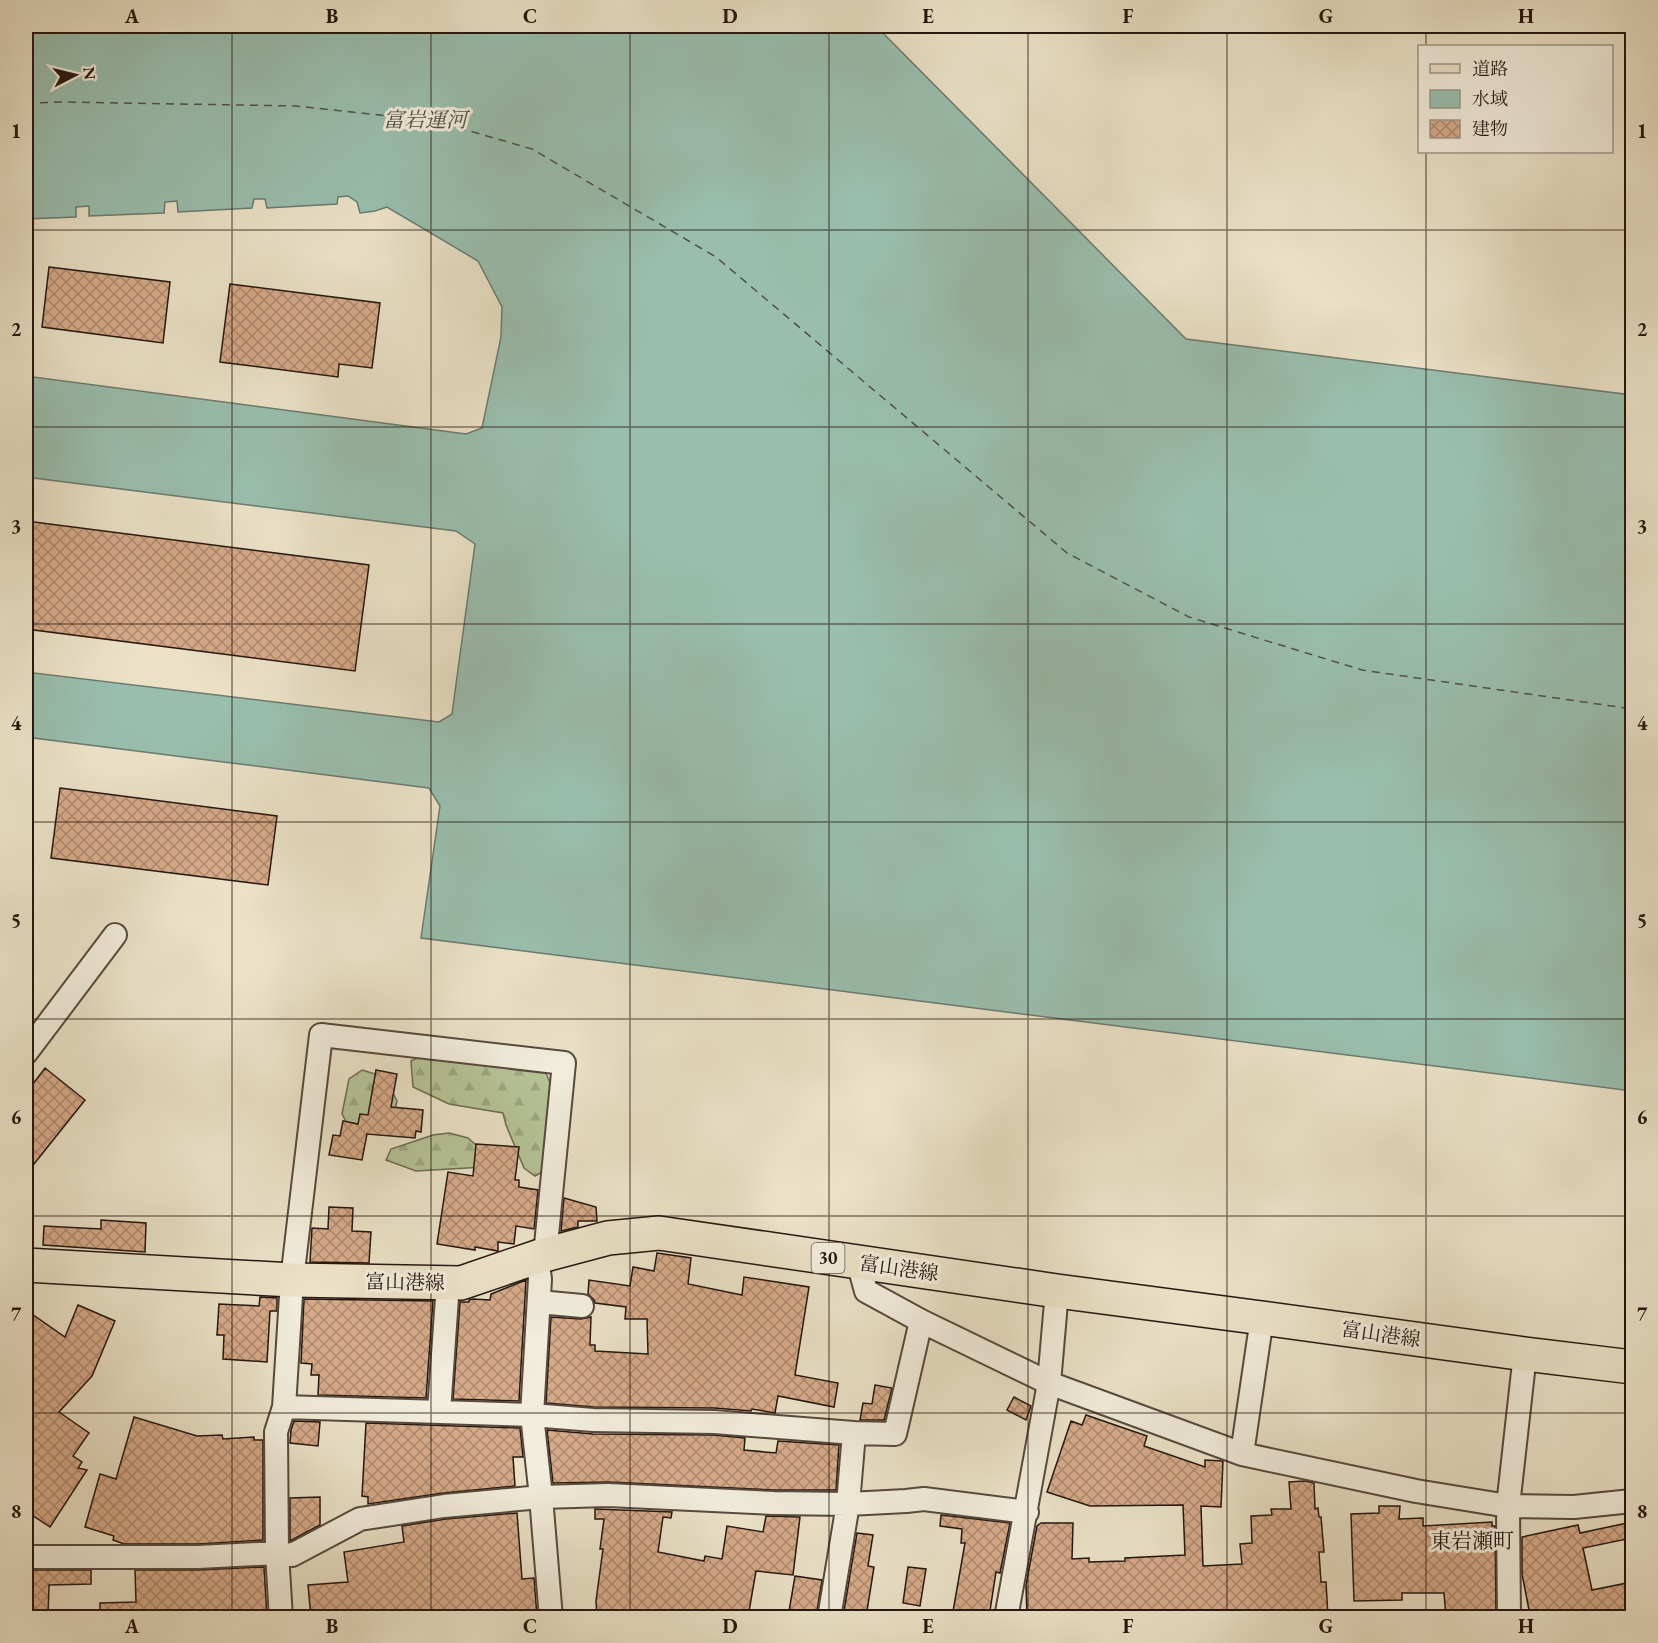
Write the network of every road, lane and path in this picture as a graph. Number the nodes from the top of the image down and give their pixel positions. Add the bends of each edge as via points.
1 (116, 935) dead end
2 (26, 1053) edge
3 (541, 1256) junction
4 (858, 1262) junction
5 (26, 1265) edge
6 (292, 1280) junction
7 (448, 1283) junction
8 (1057, 1291) junction
9 (539, 1302) junction
10 (582, 1306) dead end
11 (1262, 1318) junction
12 (921, 1321) junction
13 (1525, 1354) junction
14 (1632, 1367) edge
15 (1049, 1383) junction
16 (284, 1407) junction
17 (439, 1412) junction
18 (532, 1415) junction
19 (854, 1433) junction
20 (1242, 1455) junction
21 (541, 1497) junction
22 (1632, 1501) edge
23 (848, 1504) junction
24 (1508, 1506) junction
25 (1027, 1512) junction
26 (277, 1553) junction
27 (26, 1557) edge
28 (281, 1617) edge
29 (551, 1617) edge
30 (829, 1617) edge
31 (1006, 1617) edge
32 (1509, 1617) edge

1 - 2 street
3 - 4 main road, 富山港線 / 30 via 608,1238 659,1233
3 - 6 street via 564,1063 321,1035
3 - 7 main road, 富山港線 / 30 via 461,1283
3 - 9 street
4 - 8 main road, 富山港線 / 30
4 - 12 street via 866,1292
5 - 6 main road, 富山港線 / 30
6 - 7 main road, 富山港線 / 30
6 - 16 street
7 - 17 street
8 - 11 main road, 富山港線 / 30
8 - 15 street
9 - 10 street
9 - 18 street
11 - 13 main road, 富山港線 / 30
11 - 20 street
12 - 15 street
12 - 19 street via 895,1434
13 - 14 main road, 富山港線 / 30
13 - 24 street
15 - 20 street
15 - 25 street
16 - 17 street
16 - 26 street via 276,1432
17 - 18 street
18 - 19 street via 714,1422
18 - 21 street
19 - 23 street
20 - 24 street
21 - 23 street via 608,1494
21 - 26 street via 360,1519 292,1555
21 - 29 street
22 - 24 street via 1574,1507
23 - 25 street via 924,1498
23 - 30 street
24 - 32 street
25 - 31 street
26 - 27 street
26 - 28 street

